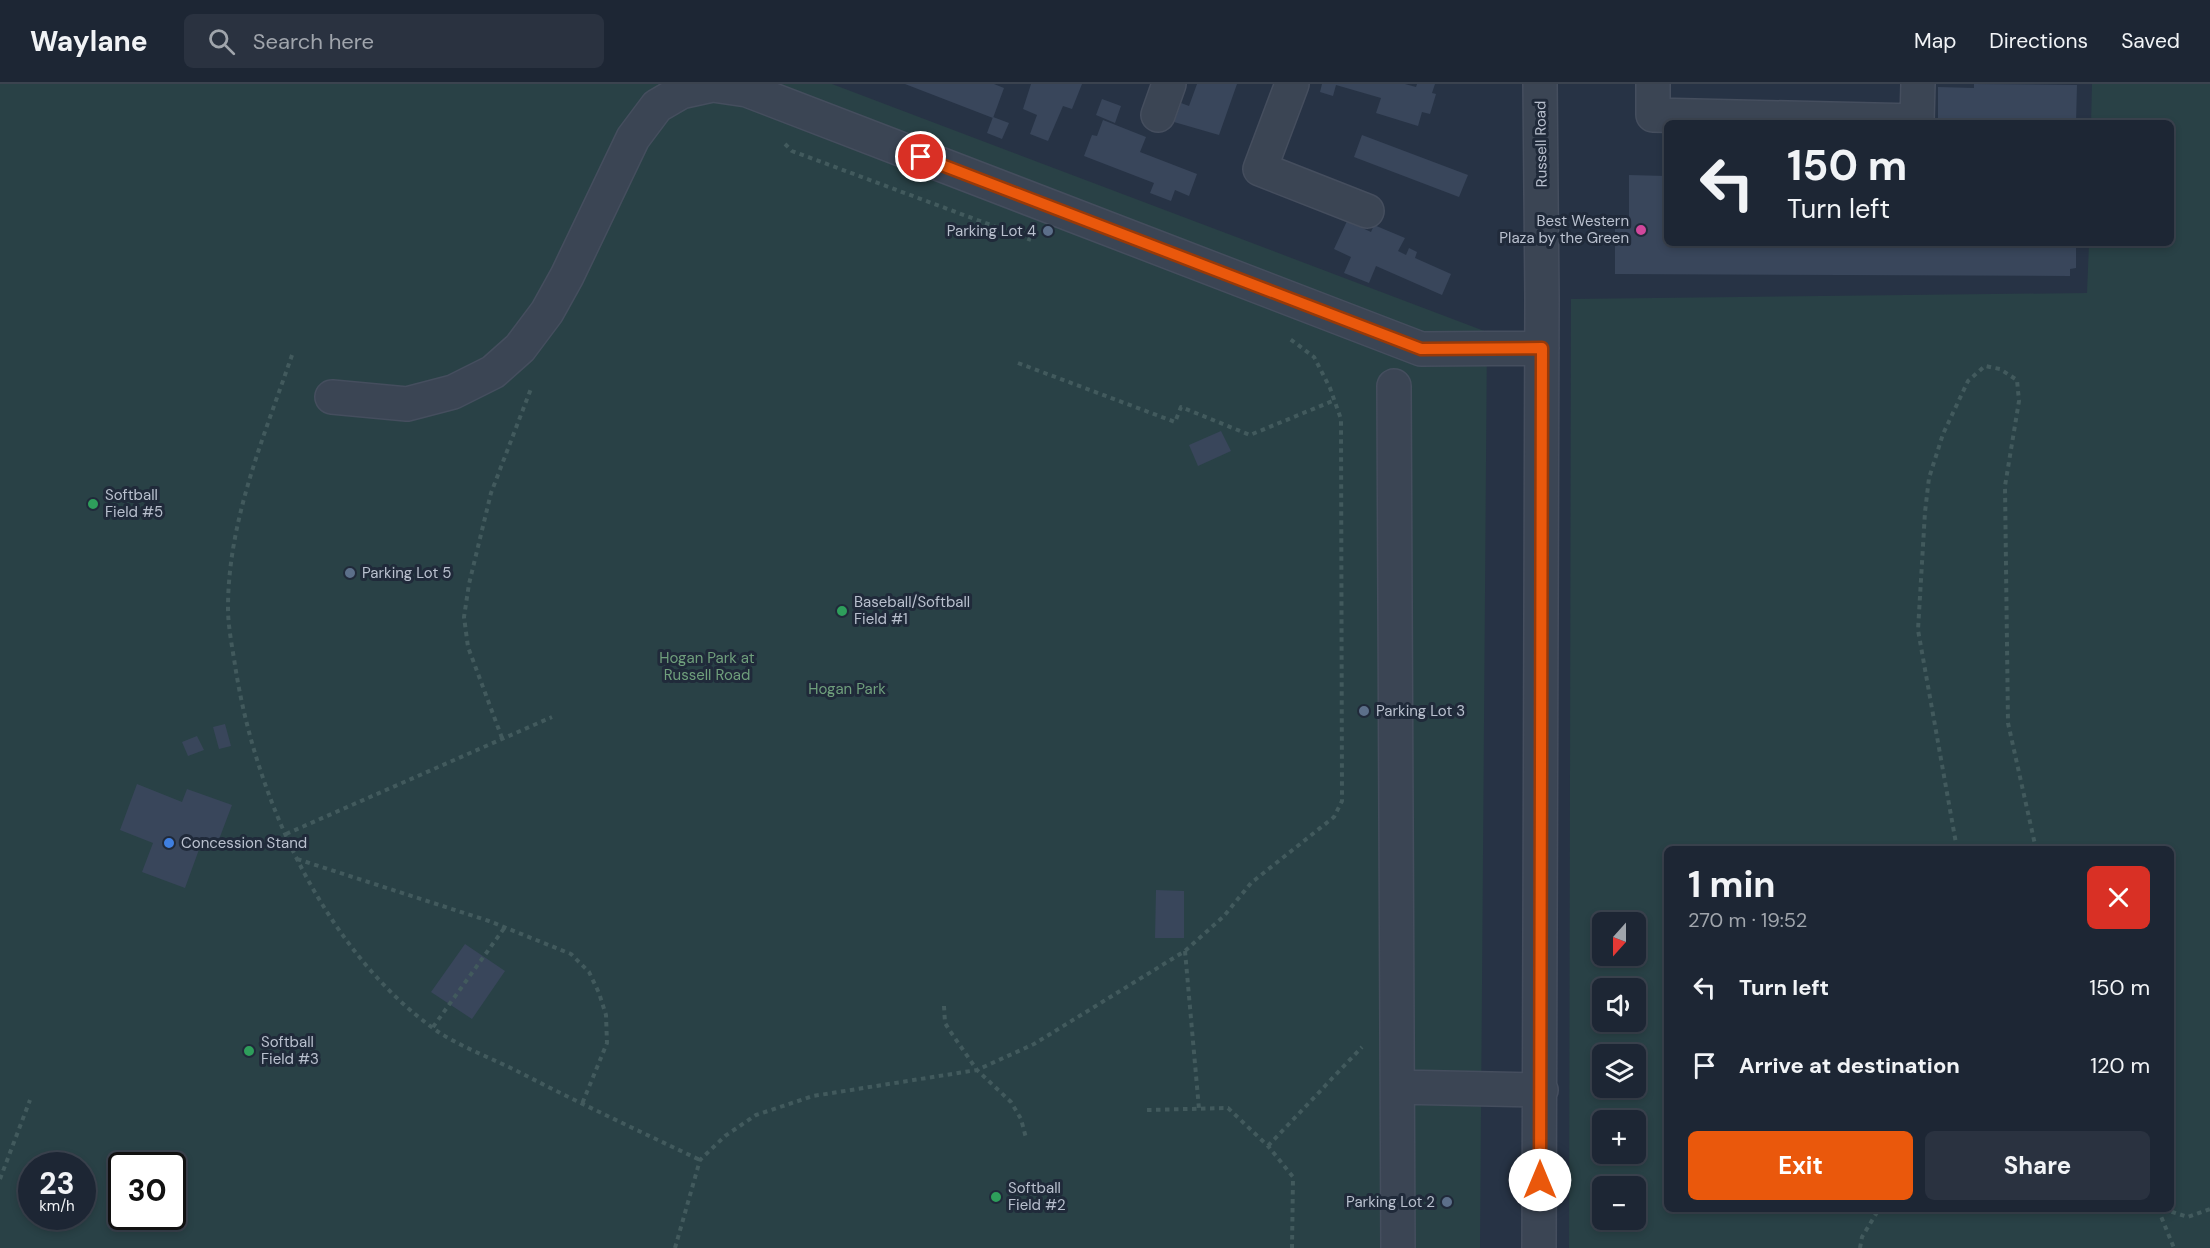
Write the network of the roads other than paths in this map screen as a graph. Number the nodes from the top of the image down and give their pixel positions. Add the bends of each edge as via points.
1 (713, 84) edge
2 (1169, 84) edge
3 (1292, 84) edge
4 (1540, 84) edge
5 (1653, 84) edge
6 (1918, 84) edge
7 (1158, 115) dead end
8 (1842, 120) edge
9 (1917, 120) edge
10 (1367, 211) dead end
11 (1542, 348) junction
12 (1394, 386) dead end
13 (332, 397) dead end
14 (1398, 1087) junction
15 (1541, 1090) junction
16 (1398, 1248) edge
17 (1539, 1248) edge

1 - 11 street via 747,90 1421,349
1 - 13 street via 681,92 657,106 633,138 547,312 520,348 493,372 453,392 407,404
2 - 7 street
3 - 10 street via 1260,170
4 - 11 street, Russell Road
5 - 8 street via 1653,115
6 - 9 street
11 - 15 street, Russell Road
12 - 14 street
14 - 15 street
14 - 16 street
15 - 17 street, Russell Road

